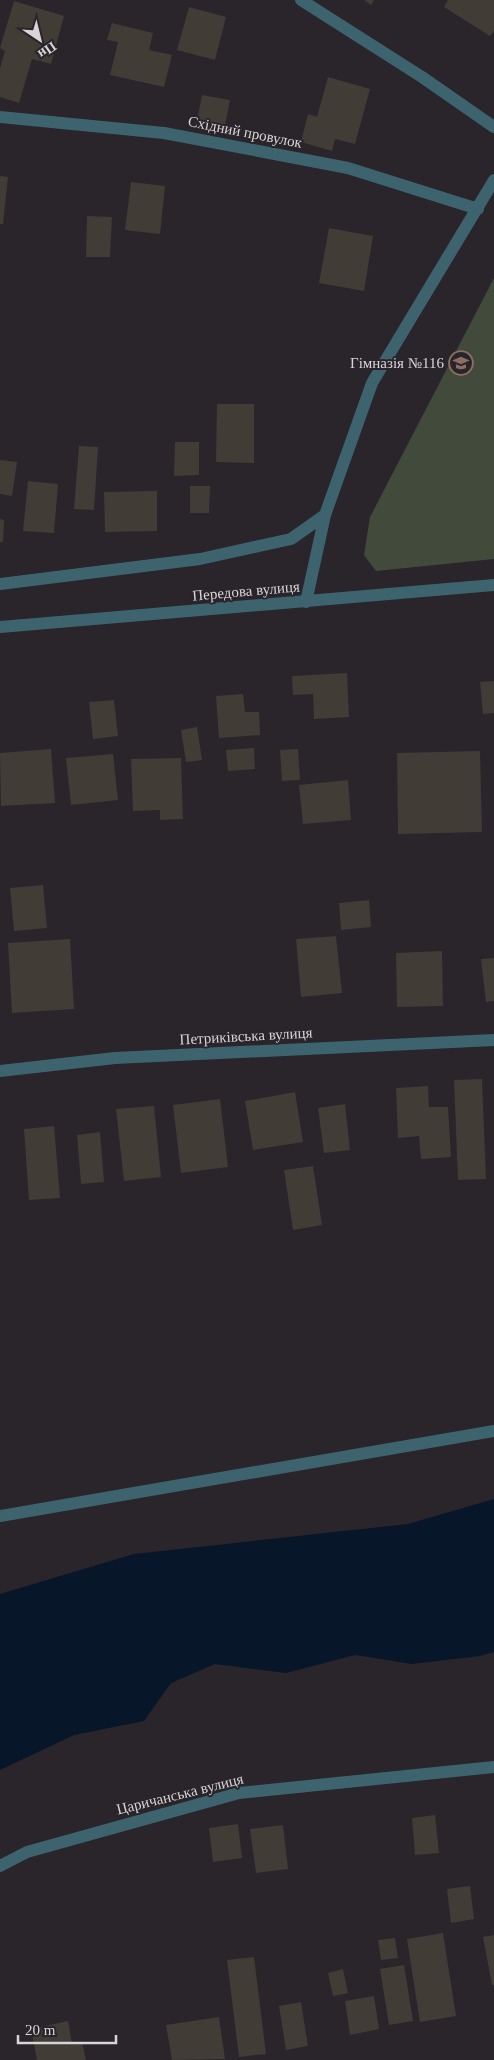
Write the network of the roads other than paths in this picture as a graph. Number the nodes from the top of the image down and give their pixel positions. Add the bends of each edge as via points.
1 (301, 0) edge
2 (0, 117) edge
3 (494, 127) edge
4 (494, 180) edge
5 (478, 209) junction
6 (325, 515) junction
7 (0, 584) edge
8 (494, 585) edge
9 (306, 602) junction
10 (0, 627) edge
11 (494, 1040) edge
12 (0, 1071) edge
13 (494, 1431) edge
14 (0, 1516) edge
15 (494, 1767) edge
16 (0, 1866) edge

1 - 3 street
2 - 5 street, Східний провулок via 164,133 348,168
4 - 5 street
5 - 6 street via 372,383
6 - 7 street via 290,539 200,559
6 - 9 street
8 - 9 street, Передова вулиця
9 - 10 street, Передова вулиця
11 - 12 street, Петриківська вулиця via 115,1058
13 - 14 street
15 - 16 street, Царичанська вулиця via 239,1793 27,1852

